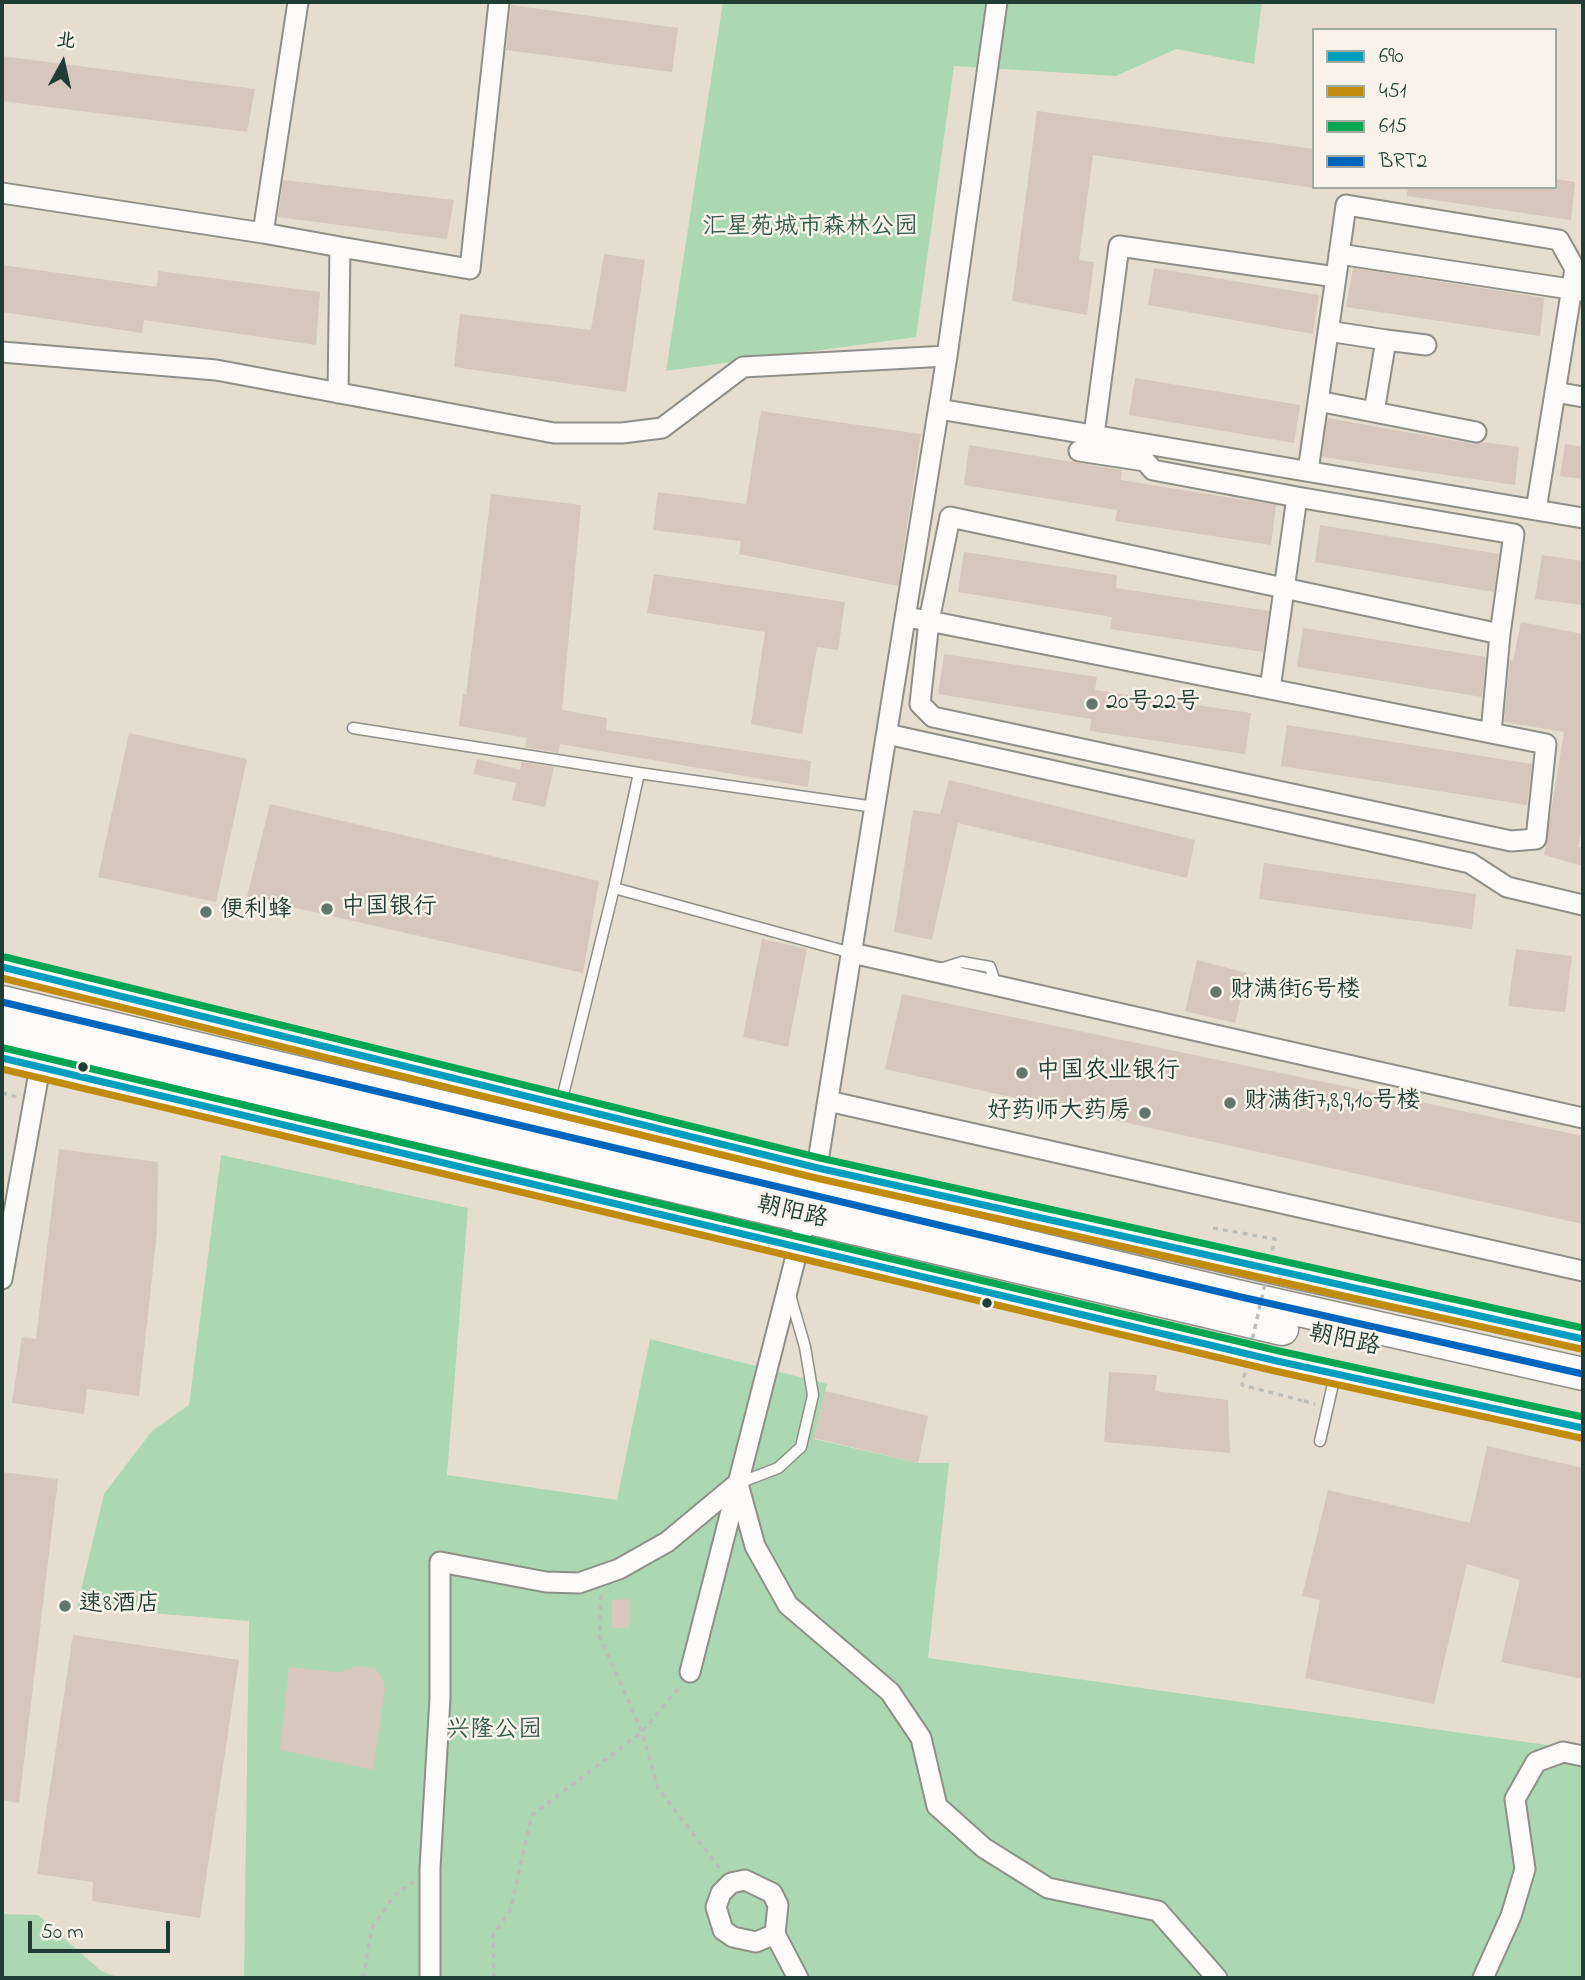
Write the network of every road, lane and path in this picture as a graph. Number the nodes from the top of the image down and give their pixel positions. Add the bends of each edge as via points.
1 (298, 2) edge
2 (499, 2) edge
3 (997, 2) edge
4 (2, 193) edge
5 (263, 233) junction
6 (340, 247) junction
7 (1339, 254) junction
8 (1336, 277) junction
9 (1577, 290) edge
10 (1328, 331) junction
11 (1386, 340) junction
12 (1426, 345) dead end
13 (2, 352) edge
14 (947, 356) junction
15 (1555, 392) junction
16 (338, 393) junction
17 (1583, 397) edge
18 (1318, 401) junction
19 (939, 409) junction
20 (1374, 412) junction
21 (1476, 432) dead end
22 (1094, 435) junction
23 (1080, 451) dead end
24 (1308, 471) junction
25 (1297, 497) junction
26 (1536, 510) junction
27 (1583, 518) edge
28 (1285, 588) junction
29 (906, 617) junction
30 (929, 621) junction
31 (1500, 634) junction
32 (1270, 689) junction
33 (354, 728) dead end
34 (1491, 733) junction
35 (887, 734) junction
36 (639, 773) junction
37 (875, 807) junction
38 (614, 888) junction
39 (1583, 905) edge
40 (852, 953) junction
41 (2, 967) edge
42 (2, 1002) edge
43 (2, 1028) edge
44 (2, 1058) edge
45 (40, 1067) junction
46 (828, 1101) junction
47 (561, 1103) junction
48 (1583, 1118) edge
49 (812, 1193) junction
50 (1213, 1228) dead end
51 (799, 1249) junction
52 (1583, 1271) edge
53 (2, 1279) edge
54 (789, 1292) junction
55 (1583, 1339) edge
56 (1336, 1374) junction
57 (1583, 1374) edge
58 (1583, 1395) edge
59 (1304, 1401) dead end
60 (1583, 1428) edge
61 (1320, 1441) dead end
62 (738, 1483) junction
63 (601, 1576) junction
64 (690, 1672) joint
65 (642, 1732) junction
66 (1583, 1756) edge
67 (430, 1868) junction
68 (731, 1883) junction
69 (775, 1934) junction
70 (363, 1978) edge
71 (430, 1978) edge
72 (494, 1978) edge
73 (799, 1978) edge
74 (1217, 1978) edge
75 (1483, 1978) edge

1 - 5 street
2 - 6 street via 470,269
3 - 14 street
4 - 5 street
5 - 6 street
6 - 16 street
7 - 8 street
7 - 9 street
7 - 9 street via 1346,205 1559,240 1575,269
8 - 10 street
8 - 22 street via 1119,246
9 - 15 street
10 - 11 street
10 - 18 street
11 - 12 street
11 - 20 street
13 - 16 street via 216,370
14 - 16 street via 743,367 662,428 622,433 554,433
14 - 19 street
15 - 17 street
15 - 26 street
18 - 20 street
18 - 24 street
19 - 22 street
19 - 29 street
20 - 21 street
22 - 24 street
23 - 25 street via 1145,461 1153,470
24 - 26 street
25 - 28 street
25 - 31 street via 1514,534
26 - 27 street
28 - 30 street via 950,517
28 - 31 street
28 - 32 street
29 - 30 street
29 - 35 street
30 - 32 street
30 - 34 street via 920,704 933,717 1511,841 1536,839 1546,744
31 - 34 street
32 - 34 street
33 - 36 lane
35 - 37 street
35 - 39 street via 1470,863 1507,887
36 - 37 lane
36 - 38 lane
37 - 40 street
38 - 40 lane
38 - 47 lane
40 - 46 street
40 - 48 street
41 - 47 street, 朝阳路
42 - 49 highway, 朝阳路
43 - 49 highway, 朝阳路
44 - 45 street, 朝阳路
45 - 51 street, 朝阳路
45 - 53 street
46 - 49 street
46 - 52 street
47 - 49 street, 朝阳路
49 - 51 street
49 - 55 street, 朝阳路 via 1296,1277
49 - 57 highway, 朝阳路
49 - 58 highway, 朝阳路 via 1237,1319
50 - 59 path, bridge via 1275,1240 1242,1385
51 - 54 street
51 - 56 street, 朝阳路
54 - 62 street
54 - 62 lane via 813,1395 801,1447 778,1468
56 - 60 street, 朝阳路
56 - 61 lane
62 - 63 street via 667,1542
62 - 64 street
62 - 74 street via 755,1546 788,1605 890,1692 921,1738 937,1806 984,1848 1048,1888 1158,1911
63 - 65 path via 600,1637
63 - 67 street via 579,1583 546,1582 440,1562 440,1698
64 - 65 path
65 - 68 path via 658,1788
65 - 72 path via 532,1815 510,1911 493,1936
66 - 75 street via 1563,1752 1536,1762 1515,1799 1525,1869 1511,1916
67 - 70 path via 394,1896 372,1928
67 - 71 street
68 - 69 street via 745,1880 772,1893 778,1905
68 - 69 street via 716,1907 723,1930 757,1942
69 - 73 street

